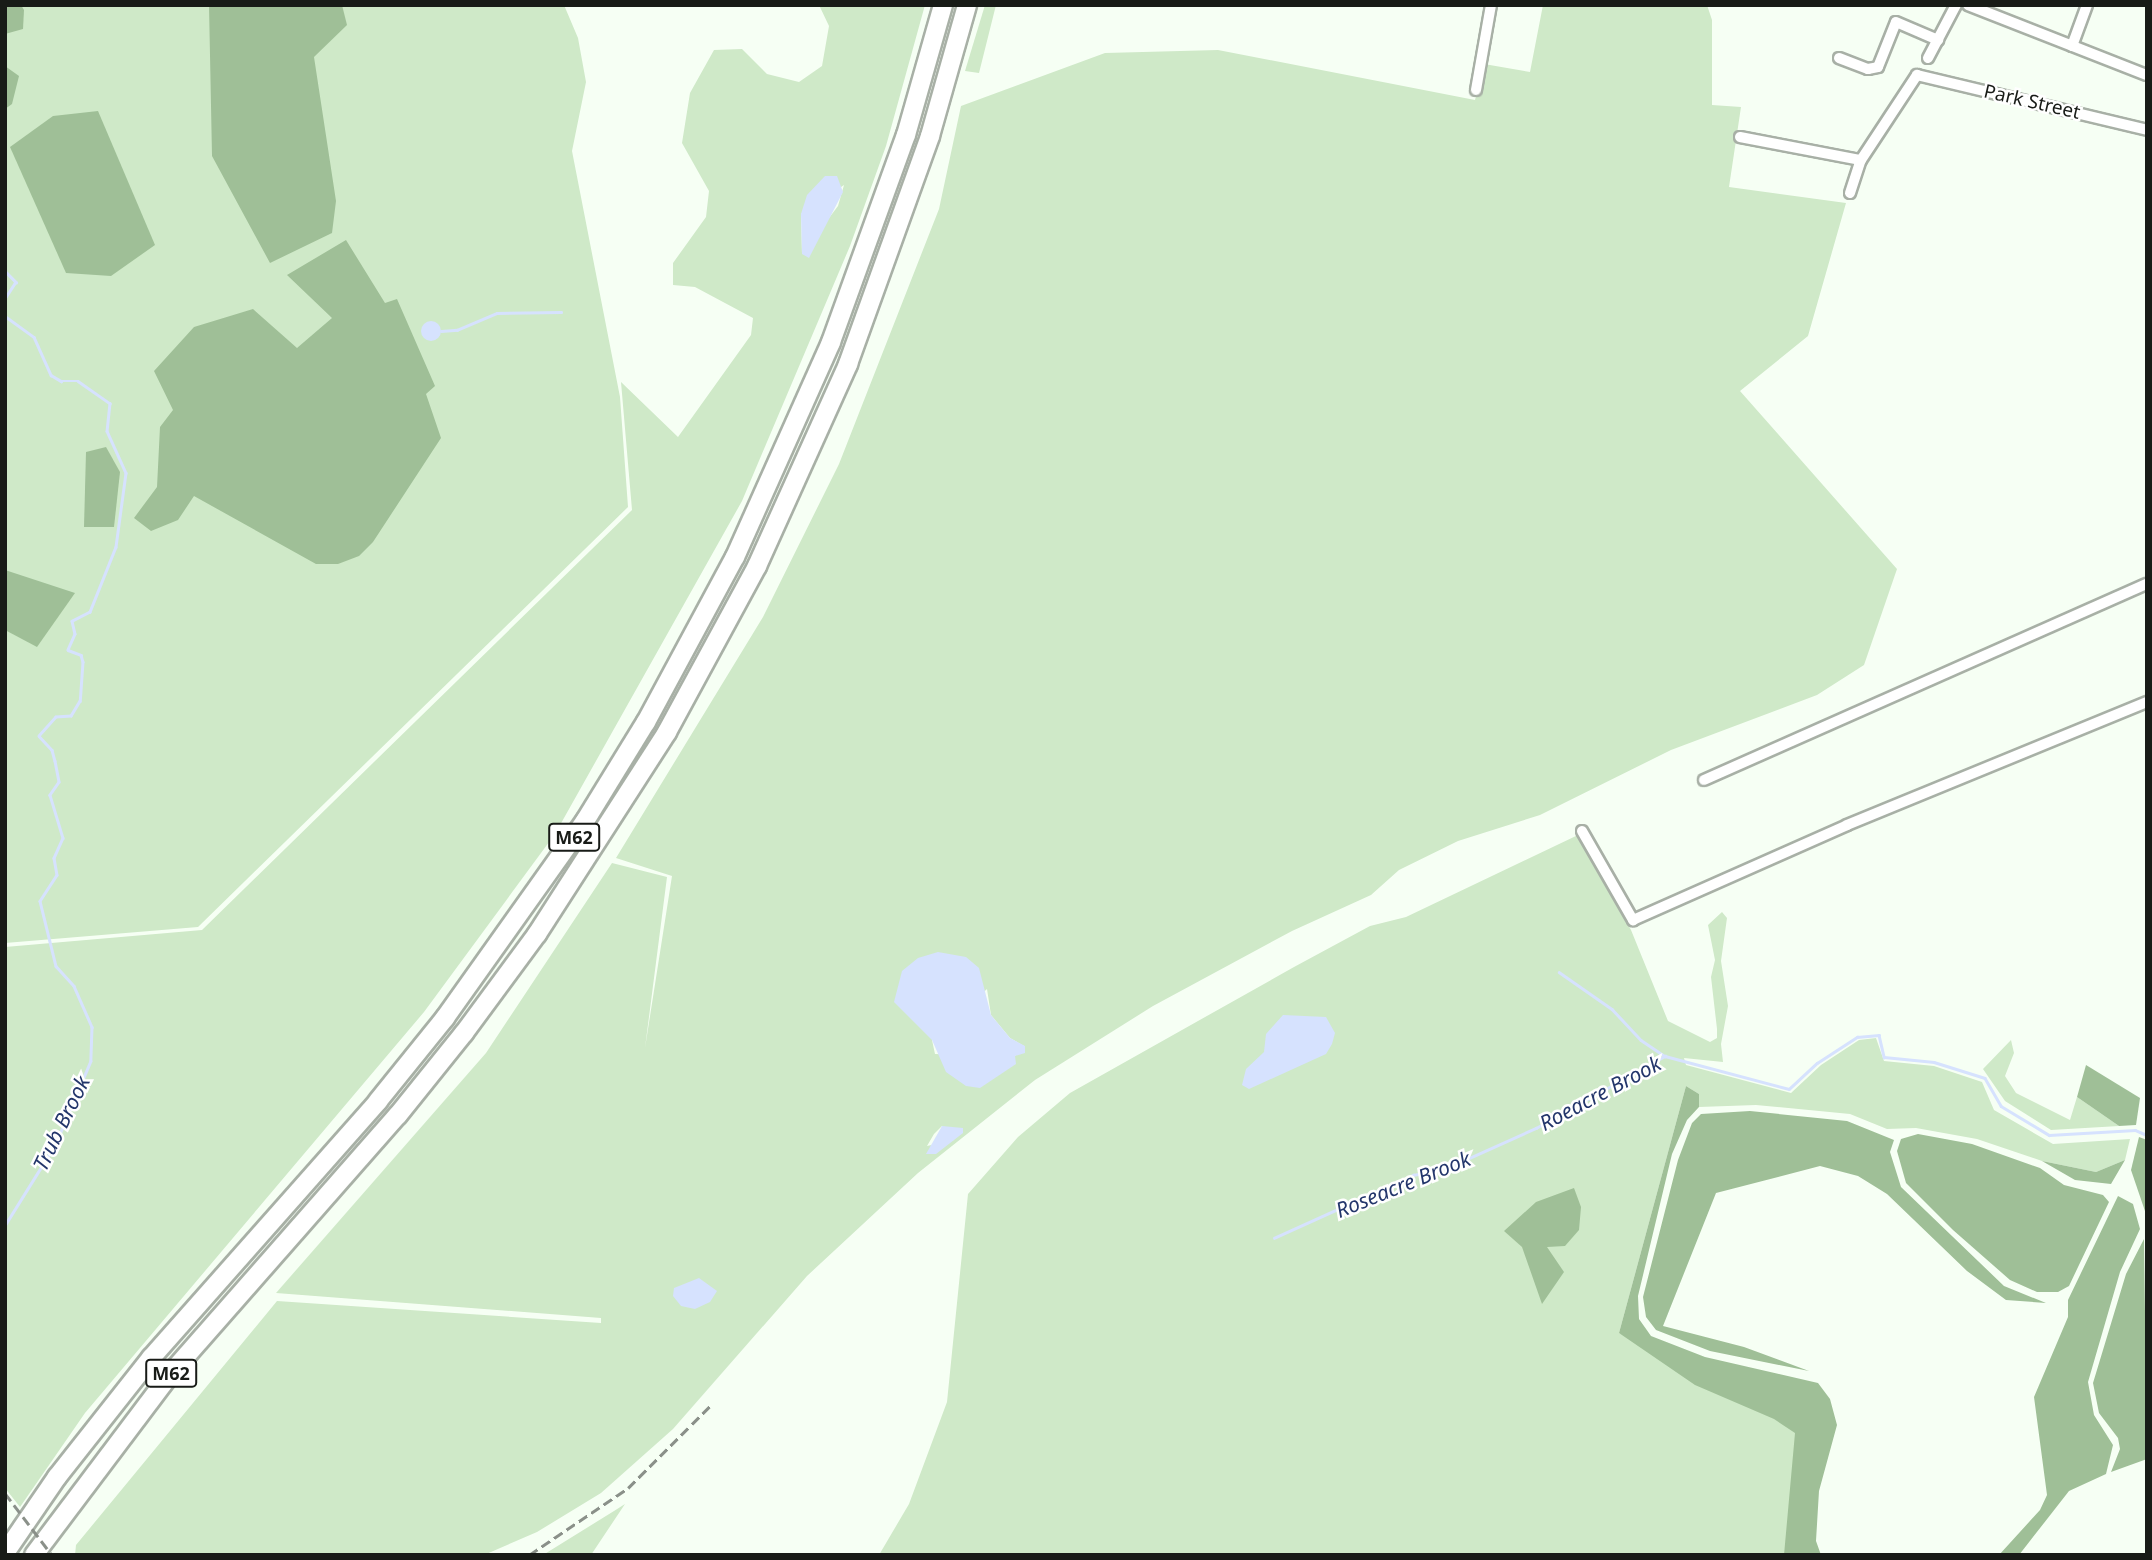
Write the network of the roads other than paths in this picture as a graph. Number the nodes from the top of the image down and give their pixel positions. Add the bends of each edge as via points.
1 (943, 5) edge
2 (967, 5) edge
3 (1491, 5) edge
4 (1956, 5) edge
5 (1968, 5) edge
6 (2087, 5) edge
7 (1938, 40) junction
8 (2072, 46) junction
9 (1839, 58) dead end
10 (1928, 58) dead end
11 (2147, 75) edge
12 (1476, 90) dead end
13 (2147, 130) edge
14 (1740, 137) dead end
15 (1861, 160) junction
16 (1850, 193) dead end
17 (2147, 584) edge
18 (2147, 702) edge
19 (1704, 780) dead end
20 (1582, 831) dead end
21 (5, 1553) edge
22 (34, 1555) edge

1 - 21 highway, M62 via 866,253 821,367 735,557 646,722 540,888 445,1018 378,1101 151,1358 57,1477
2 - 22 highway, M62 via 926,149 848,364 757,566 667,733 545,923 464,1033 398,1115 172,1372
3 - 12 street
4 - 7 street
5 - 8 street
6 - 8 street
7 - 9 street via 1896,22 1878,67 1868,69
7 - 10 street
8 - 11 street
13 - 15 street, Park Street via 1917,75
14 - 15 street
15 - 16 street
17 - 19 street
18 - 20 street via 1633,919

